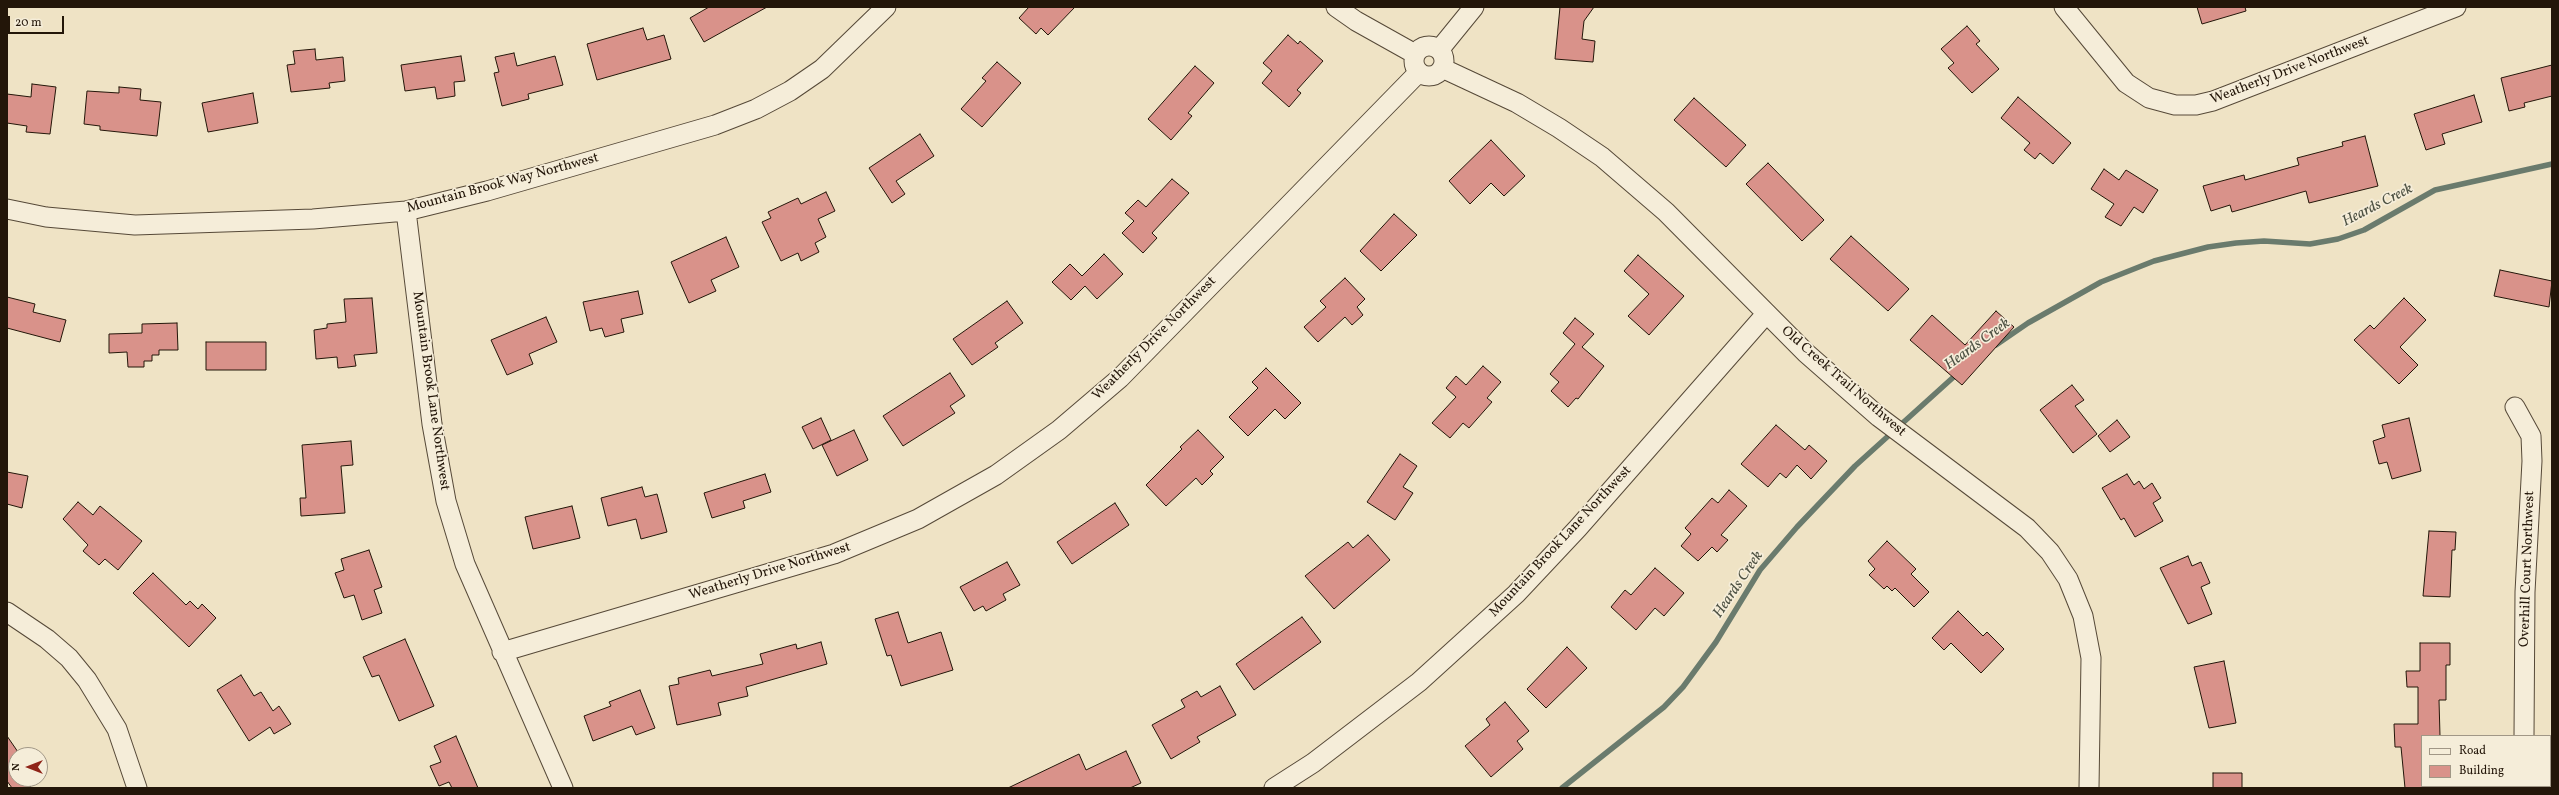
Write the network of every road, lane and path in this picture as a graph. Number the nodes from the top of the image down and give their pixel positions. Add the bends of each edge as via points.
1 (886, 7) edge
2 (1336, 7) edge
3 (1474, 7) edge
4 (2064, 7) edge
5 (2456, 7) edge
6 (1440, 59) junction
7 (1417, 63) junction
8 (7, 209) edge
9 (406, 211) junction
10 (1766, 314) junction
11 (2514, 407) dead end
12 (7, 612) edge
13 (502, 652) junction
14 (2524, 735) edge
15 (137, 788) edge
16 (563, 788) edge
17 (1274, 788) edge
18 (2090, 788) edge

1 - 9 street, Mountain Brook Way Northwest via 822,69 790,91 756,109 707,127 487,191
2 - 7 street
3 - 6 street
4 - 5 street, Weatherly Drive Northwest via 2126,83 2149,98 2175,106 2213,101
6 - 7 street via 1434,74
6 - 7 street via 1425,46
6 - 10 street, Old Creek Trail Northwest via 1559,128 1602,157 1666,212
7 - 13 street, Weatherly Drive Northwest via 1120,378 1059,430 996,475 918,519 834,554
8 - 9 street, Mountain Brook Way Northwest via 46,217 135,225 313,219
9 - 13 street, Mountain Brook Lane Northwest via 441,480 465,564
10 - 17 street, Mountain Brook Lane Northwest via 1578,528 1516,594 1419,682 1313,763
10 - 18 street, Old Creek Trail Northwest via 1879,417 2027,528 2050,552 2068,579 2083,616 2091,658
11 - 14 street, Overhill Court Northwest via 2531,436 2532,460 2525,592
12 - 15 street via 47,639 69,658 87,680 117,730
13 - 16 street, Mountain Brook Lane Northwest

